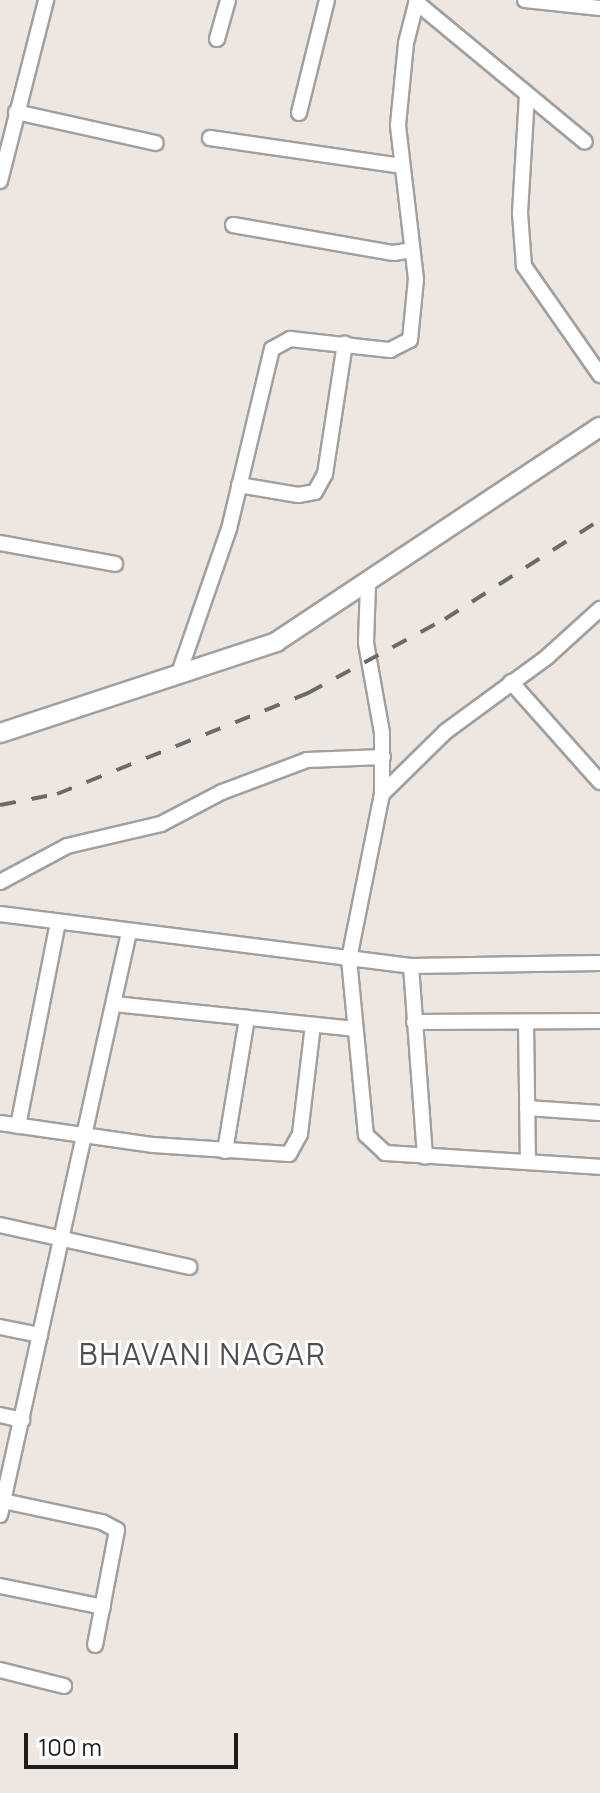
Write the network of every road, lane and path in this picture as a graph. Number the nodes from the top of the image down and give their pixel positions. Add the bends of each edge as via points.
1 (46, 0) edge
2 (228, 0) edge
3 (327, 0) edge
4 (525, 0) edge
5 (416, 1) edge
6 (600, 8) edge
7 (217, 39) dead end
8 (527, 95) junction
9 (16, 112) junction
10 (299, 113) dead end
11 (210, 138) dead end
12 (585, 142) dead end
13 (156, 143) dead end
14 (401, 166) junction
15 (0, 181) edge
16 (233, 225) dead end
17 (411, 250) junction
18 (345, 344) junction
19 (600, 375) edge
20 (600, 427) edge
21 (239, 485) junction
22 (0, 543) edge
23 (115, 564) dead end
24 (368, 585) junction
25 (600, 609) edge
26 (178, 676) junction
27 (511, 682) junction
28 (0, 733) edge
29 (383, 757) junction
30 (600, 782) edge
31 (382, 794) junction
32 (0, 882) edge
33 (0, 914) edge
34 (58, 922) junction
35 (129, 932) junction
36 (349, 959) junction
37 (600, 963) edge
38 (411, 966) junction
39 (114, 1004) junction
40 (247, 1018) junction
41 (600, 1021) edge
42 (414, 1022) junction
43 (526, 1022) junction
44 (313, 1025) junction
45 (355, 1029) junction
46 (527, 1108) junction
47 (600, 1113) edge
48 (0, 1123) edge
49 (18, 1126) junction
50 (85, 1135) junction
51 (225, 1151) junction
52 (425, 1156) junction
53 (528, 1162) junction
54 (600, 1167) edge
55 (0, 1225) edge
56 (62, 1240) junction
57 (189, 1267) dead end
58 (0, 1327) edge
59 (40, 1335) junction
60 (0, 1415) edge
61 (22, 1420) junction
62 (2, 1508) edge
63 (0, 1586) edge
64 (103, 1607) junction
65 (95, 1645) dead end
66 (0, 1670) edge
67 (64, 1686) dead end

1 - 9 street
2 - 7 street
3 - 10 street
4 - 6 street
5 - 8 street
5 - 14 street via 401,79
8 - 12 street
8 - 19 street via 520,213 524,266
9 - 13 street
9 - 15 street
11 - 14 street
14 - 17 street
16 - 17 street via 394,253
17 - 18 street via 416,321 410,340 390,350
18 - 21 street via 290,339 272,349
18 - 21 street via 325,474 315,492 298,495
20 - 24 street
21 - 26 street
22 - 23 street
24 - 26 street via 276,642
24 - 29 street via 367,654
25 - 27 street
26 - 28 street
27 - 30 street
27 - 31 street via 445,732
29 - 31 street
29 - 32 street via 307,760 222,792 161,824 67,846
31 - 36 street
33 - 34 street
34 - 35 street
34 - 49 street
35 - 36 street
35 - 39 street
36 - 38 street
36 - 45 street
37 - 38 street
38 - 42 street
39 - 40 street
39 - 50 street
40 - 44 street
40 - 51 street
41 - 43 street
42 - 43 street
42 - 52 street
43 - 46 street
44 - 45 street
44 - 51 street via 297,1147 283,1155
45 - 52 street via 370,1142 385,1153
46 - 47 street
46 - 53 street
48 - 49 street
49 - 50 street
50 - 51 street
50 - 56 street
52 - 53 street
53 - 54 street
55 - 56 street
56 - 57 street
56 - 59 street
58 - 59 street
59 - 61 street
60 - 61 street
61 - 62 street
62 - 64 street via 109,1524 117,1530
63 - 64 street
64 - 65 street
66 - 67 street

